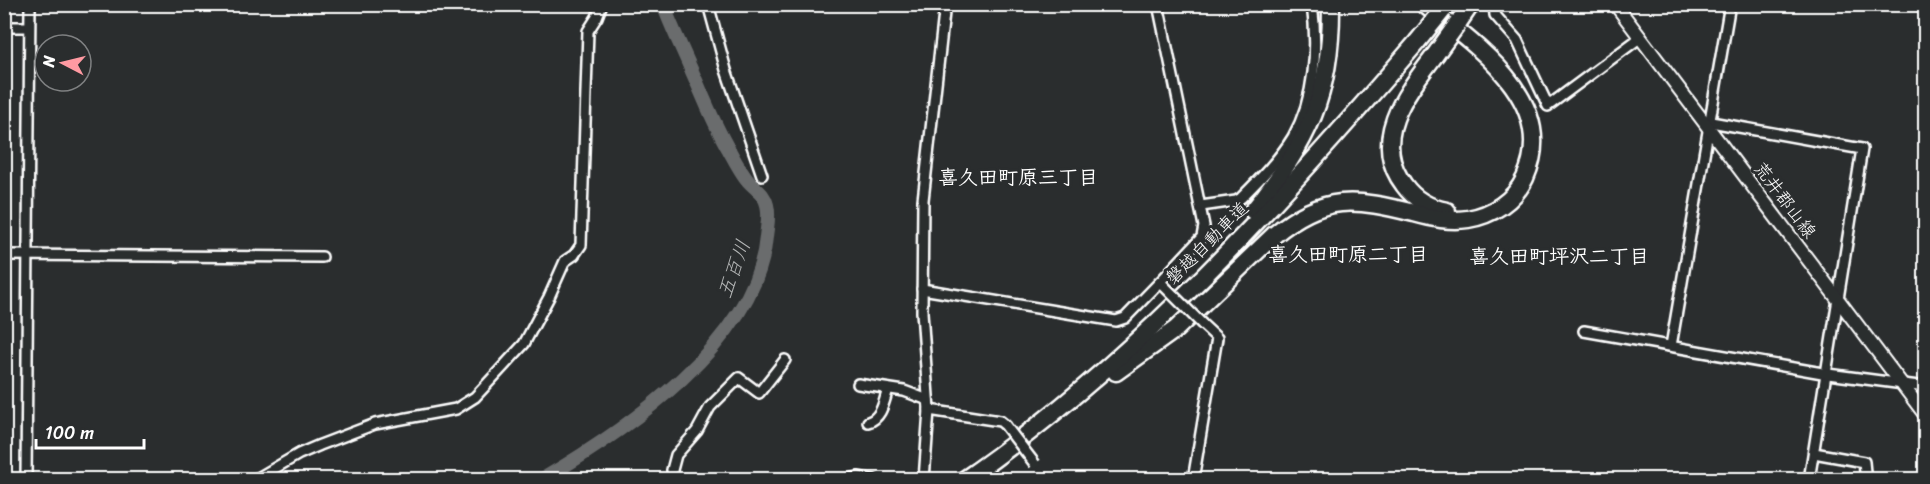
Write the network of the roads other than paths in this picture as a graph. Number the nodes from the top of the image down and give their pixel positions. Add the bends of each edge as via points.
1 (30, 4) edge
2 (602, 4) edge
3 (708, 4) edge
4 (945, 4) edge
5 (1158, 4) edge
6 (1312, 4) edge
7 (1331, 4) edge
8 (1410, 4) edge
9 (1424, 4) edge
10 (1471, 4) edge
11 (1494, 4) edge
12 (1615, 4) edge
13 (1730, 4) edge
14 (1452, 12) edge
15 (4, 27) edge
16 (29, 27) junction
17 (1641, 37) junction
18 (1426, 48) junction
19 (1710, 126) junction
20 (762, 175) dead end
21 (1201, 206) junction
22 (4, 255) edge
23 (27, 255) junction
24 (322, 257) dead end
25 (1162, 284) junction
26 (922, 289) junction
27 (1839, 302) junction
28 (1155, 322) junction
29 (1584, 331) dead end
30 (1671, 346) junction
31 (784, 360) dead end
32 (1116, 372) junction
33 (1828, 374) junction
34 (858, 384) dead end
35 (1902, 384) junction
36 (1926, 387) edge
37 (888, 389) junction
38 (928, 405) junction
39 (1926, 416) edge
40 (868, 422) dead end
41 (1814, 453) junction
42 (1036, 466) dead end
43 (1865, 472) dead end
44 (922, 478) edge
45 (26, 480) edge
46 (250, 480) edge
47 (674, 480) edge
48 (846, 480) edge
49 (874, 480) edge
50 (964, 480) edge
51 (983, 480) edge
52 (1193, 480) edge
53 (1809, 480) edge

1 - 16 street
2 - 46 street via 588,31 581,245 565,261 525,344 475,397 456,409 375,424 310,449
3 - 20 street
4 - 26 street via 923,200
5 - 21 street
6 - 21 street via 1315,56 1306,102 1293,137 1241,198
7 - 28 highway via 1328,63 1322,91 1296,152 1240,228
8 - 18 highway via 1491,71 1519,116 1524,147 1520,169 1496,200 1470,211 1442,211 1423,203 1400,181 1392,162 1392,129
9 - 32 highway via 1498,65 1521,99 1530,123 1533,148 1528,171 1517,191 1490,213 1467,219 1441,219 1356,202 1310,211 1274,235 1176,329
10 - 14 highway
11 - 17 street via 1495,15 1517,40 1548,106
12 - 17 main road, 荒井郡山線
13 - 19 street
14 - 18 highway, bridge
15 - 16 street
16 - 23 street
17 - 19 main road, 荒井郡山線
18 - 28 highway, 磐越自動車道 via 1347,123
18 - 32 highway, 磐越自動車道 via 1290,202
19 - 27 main road, 荒井郡山線
19 - 27 street via 1862,149
19 - 30 street
21 - 25 street via 1202,237
22 - 23 street
23 - 24 street
23 - 45 street
25 - 26 street via 1125,318 1116,321
25 - 52 street, bridge via 1217,338
26 - 38 street
27 - 33 street
27 - 35 main road, 荒井郡山線
28 - 50 highway, 磐越自動車道 via 1059,408
29 - 30 street
30 - 33 street
31 - 47 street via 759,393 740,378 719,397 676,455
32 - 51 highway, 磐越自動車道
33 - 35 street
33 - 41 street
34 - 37 street
35 - 36 street
35 - 39 main road, 荒井郡山線
37 - 38 street via 904,391
37 - 40 street via 880,412
38 - 42 street, bridge via 1000,421
38 - 44 street
41 - 43 street via 1864,462
41 - 53 street
48 - 49 street

